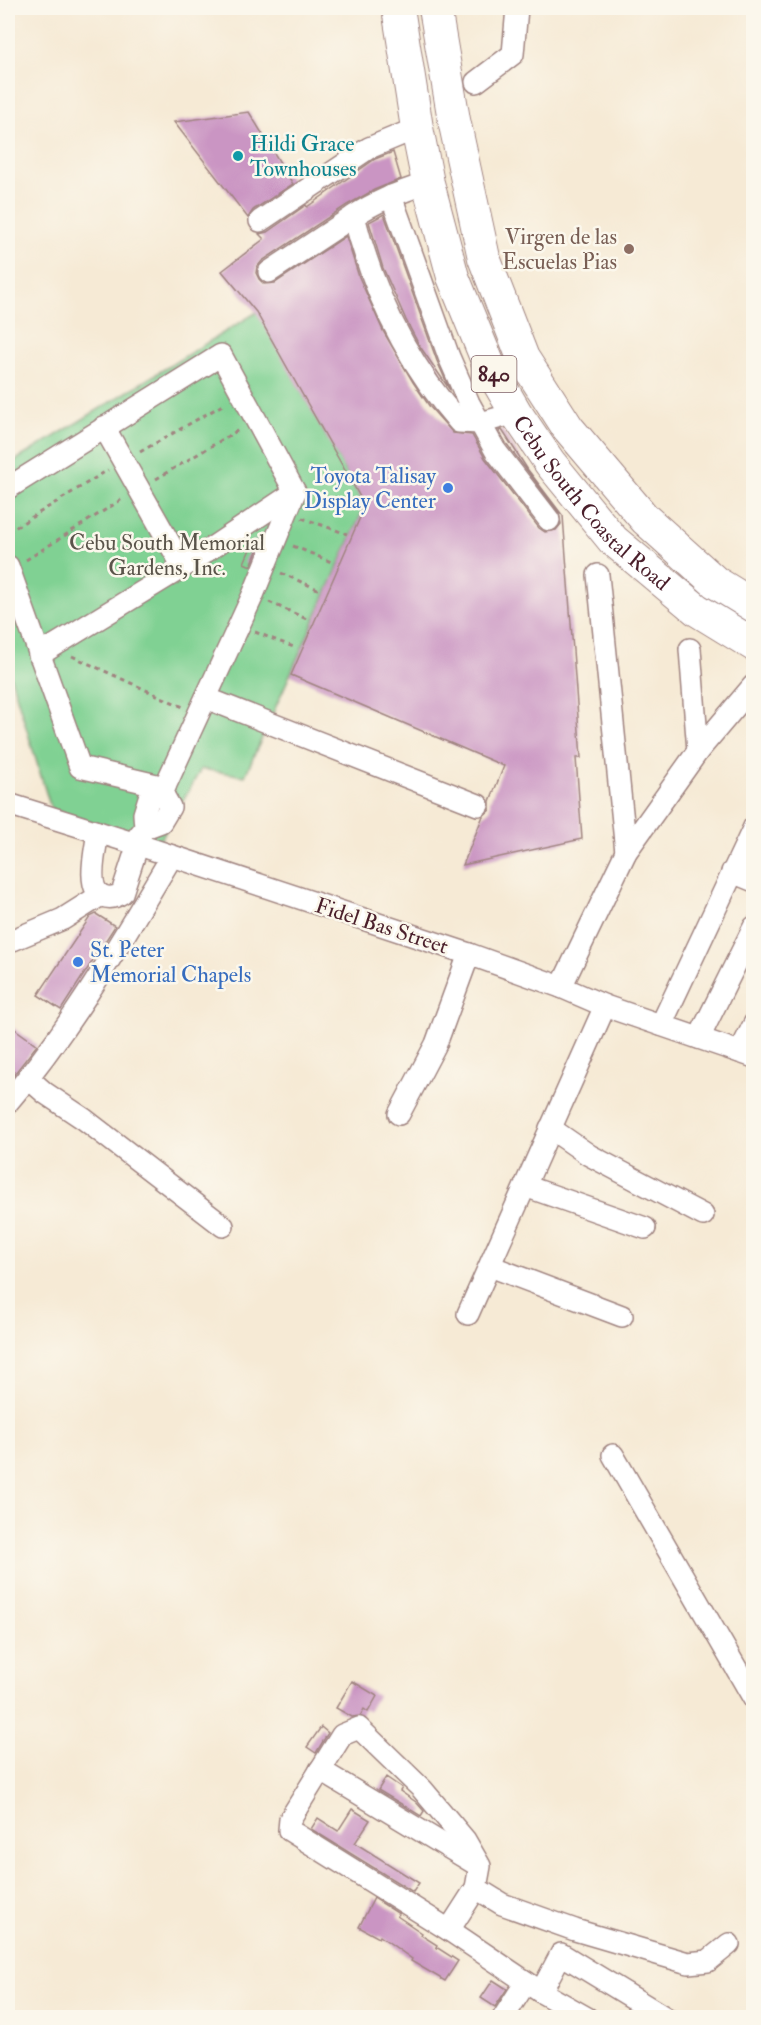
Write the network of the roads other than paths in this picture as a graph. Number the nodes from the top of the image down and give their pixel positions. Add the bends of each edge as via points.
1 (398, 8) edge
2 (435, 8) edge
3 (517, 8) edge
4 (476, 82) dead end
5 (417, 128) junction
6 (428, 183) junction
7 (391, 196) junction
8 (354, 216) junction
9 (260, 221) dead end
10 (269, 272) dead end
11 (516, 413) junction
12 (480, 423) junction
13 (104, 427) junction
14 (8, 489) edge
15 (295, 492) junction
16 (549, 520) dead end
17 (8, 566) edge
18 (183, 567) junction
19 (598, 575) dead end
20 (753, 606) edge
21 (753, 645) edge
22 (690, 649) dead end
23 (46, 651) junction
24 (753, 686) edge
25 (206, 698) junction
26 (698, 751) junction
27 (163, 790) junction
28 (8, 804) edge
29 (478, 805) dead end
30 (753, 827) edge
31 (98, 832) junction
32 (139, 838) junction
33 (626, 852) junction
34 (172, 856) junction
35 (732, 872) junction
36 (753, 881) edge
37 (101, 896) junction
38 (753, 927) edge
39 (8, 942) edge
40 (469, 954) junction
41 (561, 987) junction
42 (605, 1006) junction
43 (661, 1024) junction
44 (753, 1024) edge
45 (699, 1038) junction
46 (746, 1054) edge
47 (20, 1078) edge
48 (8, 1102) edge
49 (399, 1114) dead end
50 (550, 1128) junction
51 (525, 1186) junction
52 (703, 1215) dead end
53 (223, 1226) dead end
54 (645, 1228) dead end
55 (490, 1266) junction
56 (468, 1314) dead end
57 (622, 1316) dead end
58 (613, 1455) dead end
59 (753, 1699) edge
60 (320, 1770) junction
61 (480, 1866) junction
62 (476, 1888) junction
63 (449, 1930) junction
64 (575, 1930) junction
65 (729, 1944) dead end
66 (561, 1954) junction
67 (533, 1987) junction
68 (503, 2018) edge
69 (587, 2018) edge
70 (666, 2018) edge

1 - 5 highway, Cebu South Coastal Road / 840
2 - 20 highway, Cebu South Coastal Road / 840 via 484,258 524,358 568,428 645,519 715,582
3 - 4 street via 513,54
5 - 6 highway, Cebu South Coastal Road / 840
5 - 9 street via 369,148
6 - 7 street
6 - 11 highway, Cebu South Coastal Road / 840 via 453,277 492,370
7 - 8 street
7 - 12 street via 448,357
8 - 10 street
8 - 12 street via 368,263 402,343 459,422
11 - 12 street
11 - 21 highway, Cebu South Coastal Road / 840 via 550,463 613,540 697,610
12 - 16 street via 495,450
13 - 14 street
13 - 15 street via 221,355
13 - 18 street
15 - 18 street
15 - 25 street
17 - 23 street
18 - 23 street
19 - 33 street
22 - 26 street
23 - 27 street via 80,767
24 - 26 street
25 - 27 street
25 - 29 street
26 - 33 street
27 - 32 street via 170,807 161,822
28 - 31 street, Fidel Bas Street
30 - 35 street
31 - 32 street, Fidel Bas Street
31 - 37 street via 93,884
32 - 34 street, Fidel Bas Street
32 - 37 street via 122,893 112,898
33 - 41 street
34 - 40 street, Fidel Bas Street
34 - 47 street via 72,1019
35 - 36 street
35 - 43 street
37 - 39 street via 63,919
38 - 45 street
40 - 41 street, Fidel Bas Street
40 - 49 street via 436,1044
41 - 42 street, Fidel Bas Street
42 - 43 street, Fidel Bas Street
42 - 50 street
43 - 45 street, Fidel Bas Street
44 - 46 street
45 - 46 street, Fidel Bas Street
47 - 48 street
47 - 53 street via 84,1119
50 - 51 street
50 - 52 street via 589,1155
51 - 54 street
51 - 55 street
55 - 56 street
55 - 57 street
58 - 59 street
60 - 61 street
60 - 61 street via 342,1735 359,1728 422,1789 465,1840
60 - 63 street via 290,1819 289,1830
61 - 62 street
62 - 63 street
62 - 64 street via 502,1904
63 - 67 street
64 - 65 street via 688,1964 708,1961
64 - 66 street
66 - 67 street
66 - 70 street
67 - 68 street
67 - 69 street

